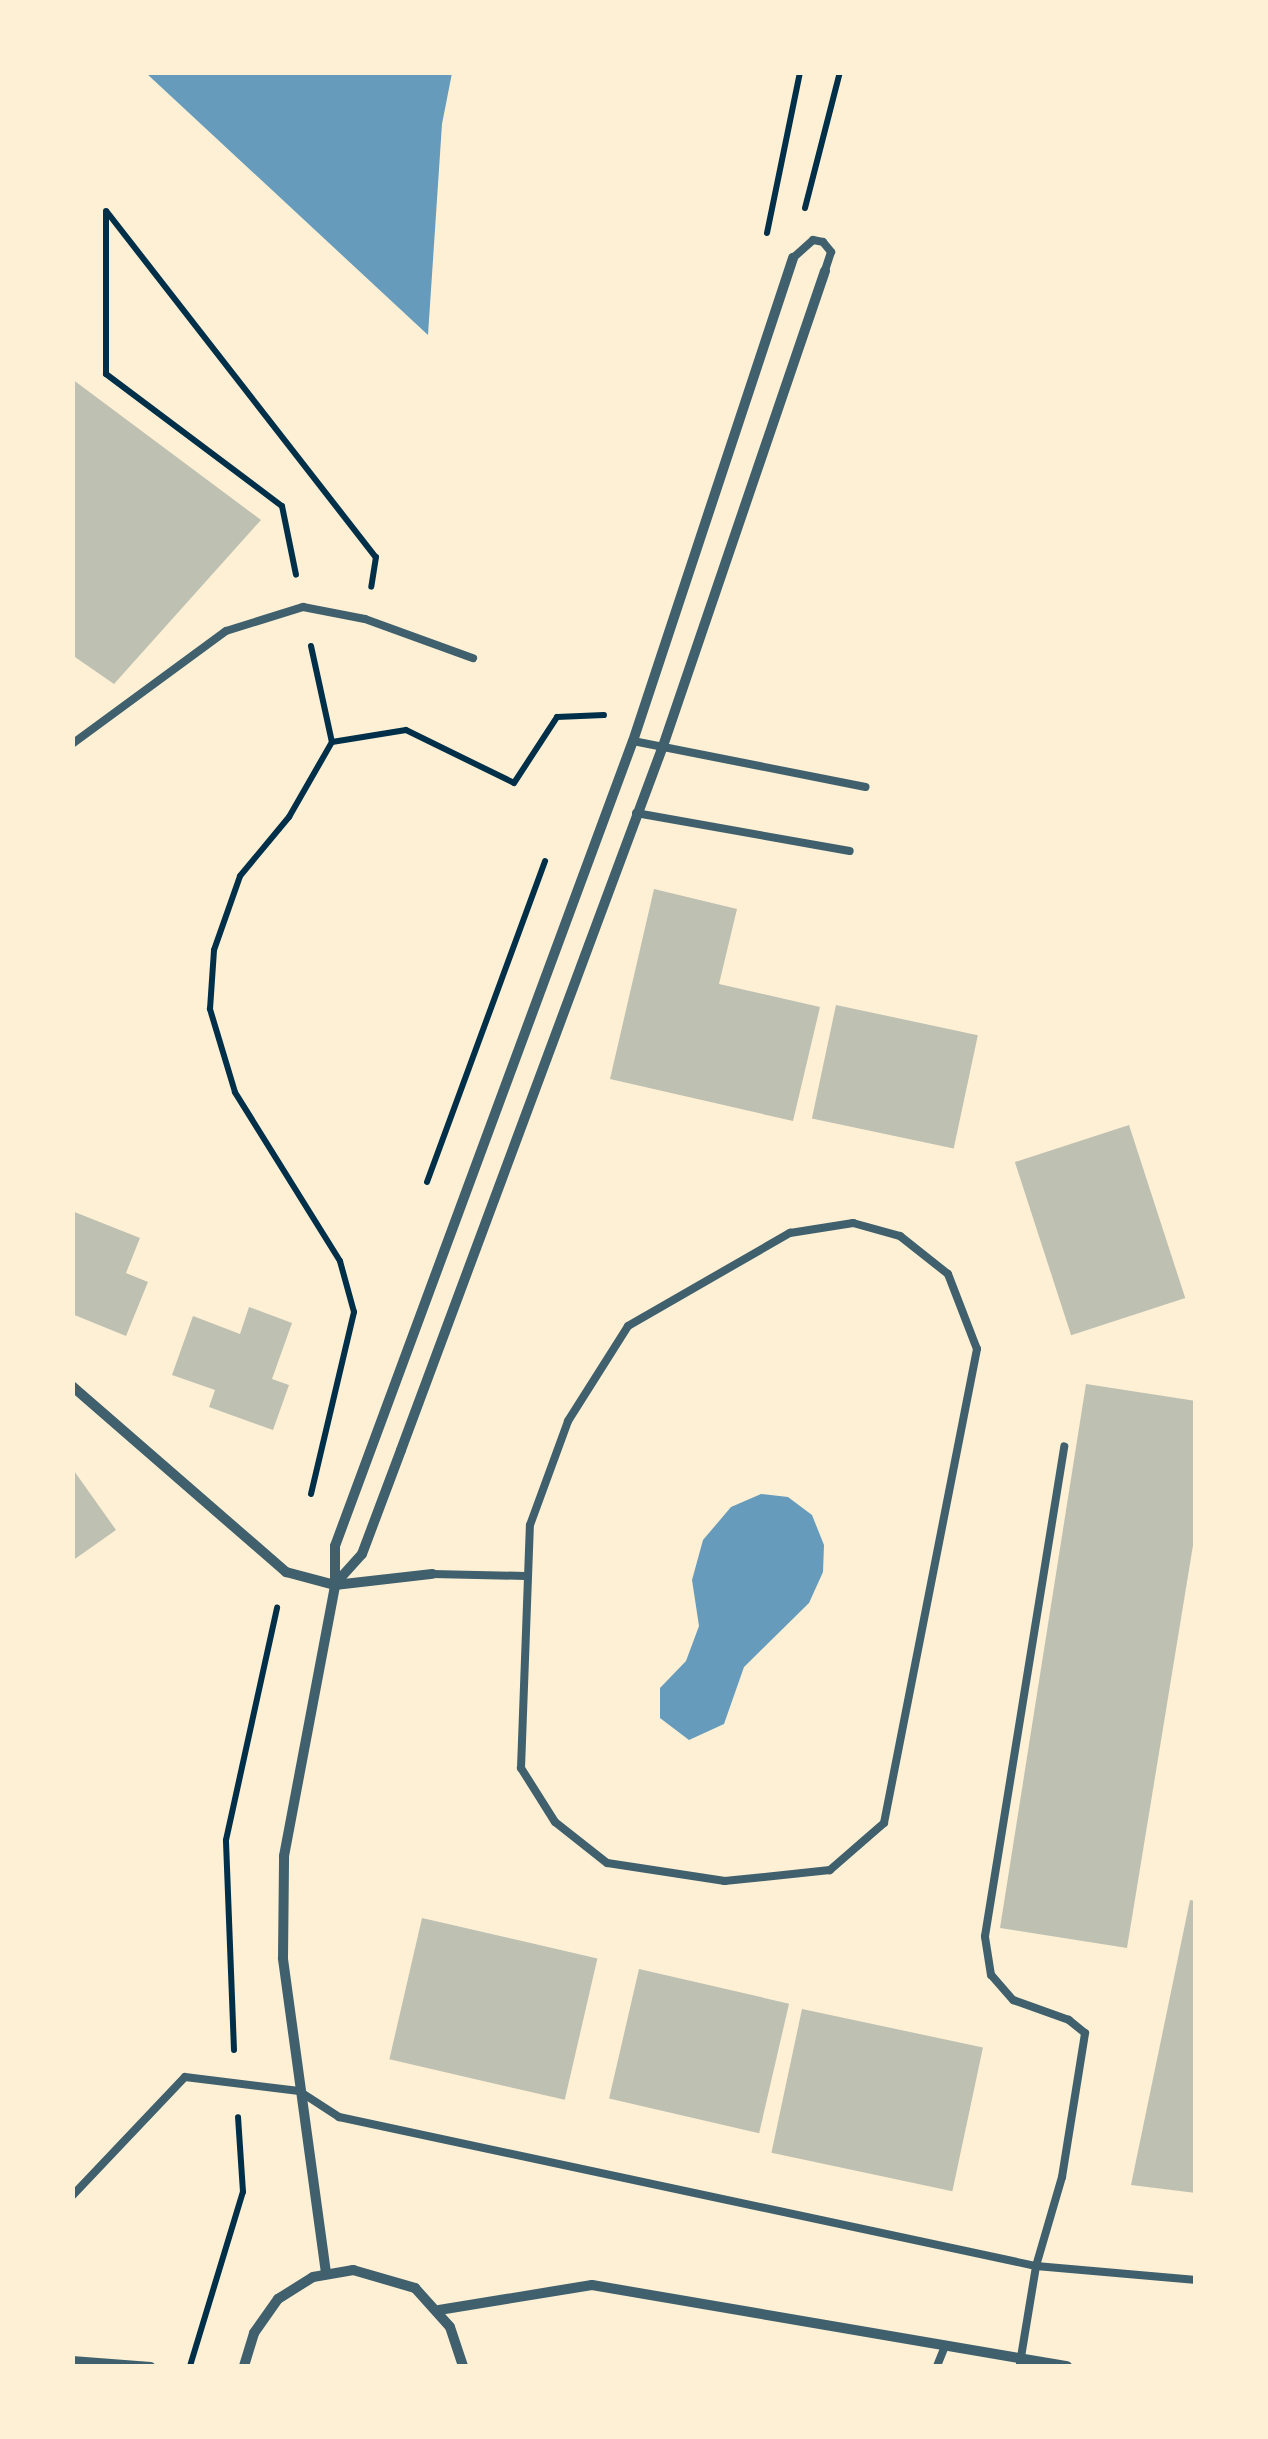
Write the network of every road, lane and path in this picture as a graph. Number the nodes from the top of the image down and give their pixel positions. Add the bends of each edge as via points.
1 (840, 72) edge
2 (793, 258) junction
3 (825, 271) joint
4 (303, 607) junction
5 (365, 619) junction
6 (473, 658) dead end
7 (606, 715) dead end
8 (633, 741) junction
9 (332, 742) junction
10 (72, 744) edge
11 (663, 746) junction
12 (865, 787) dead end
13 (636, 813) junction
14 (850, 851) dead end
15 (72, 1386) edge
16 (1064, 1446) dead end
17 (306, 1515) dead end
18 (432, 1574) joint
19 (524, 1576) junction
20 (334, 1585) junction
21 (300, 2091) junction
22 (72, 2196) edge
23 (1036, 2266) junction
24 (326, 2273) junction
25 (1196, 2280) edge
26 (439, 2310) junction
27 (944, 2349) junction
28 (72, 2360) edge
29 (1020, 2363) junction
30 (151, 2366) edge
31 (244, 2366) edge
32 (463, 2366) edge
33 (937, 2366) edge
34 (1067, 2366) edge

1 - 2 path
2 - 3 lane via 813,240 823,242 831,252
2 - 8 street
3 - 11 street
4 - 5 lane
4 - 5 path via 282,506 106,374 106,212 376,557
4 - 9 path
4 - 10 lane via 226,631
5 - 6 lane
7 - 9 path via 557,717 514,783 406,730
8 - 11 lane
8 - 20 street via 335,1546
9 - 17 path via 289,817 240,876 214,950 210,1010 235,1092 340,1260 354,1312
11 - 12 lane
11 - 13 street
13 - 14 lane
13 - 20 street via 362,1554
15 - 20 street via 286,1572
16 - 23 lane via 985,1936 991,1975 1013,2000 1070,2020 1085,2034 1062,2177
18 - 19 lane
18 - 20 street
19 - 19 lane via 522,1768 555,1822 608,1863 725,1881 830,1870 884,1823 915,1677 977,1349 948,1274 900,1236 837,1225 790,1233 628,1326 568,1421 530,1525
20 - 21 street via 284,1856 283,1958
21 - 22 lane via 185,2078
21 - 23 lane via 339,2117
21 - 24 street
23 - 25 lane
23 - 29 lane
24 - 26 street via 367,2270 394,2277
24 - 31 street via 268,2309
26 - 27 street via 592,2285
26 - 32 street
27 - 29 street
27 - 33 lane
28 - 30 lane
29 - 34 street

